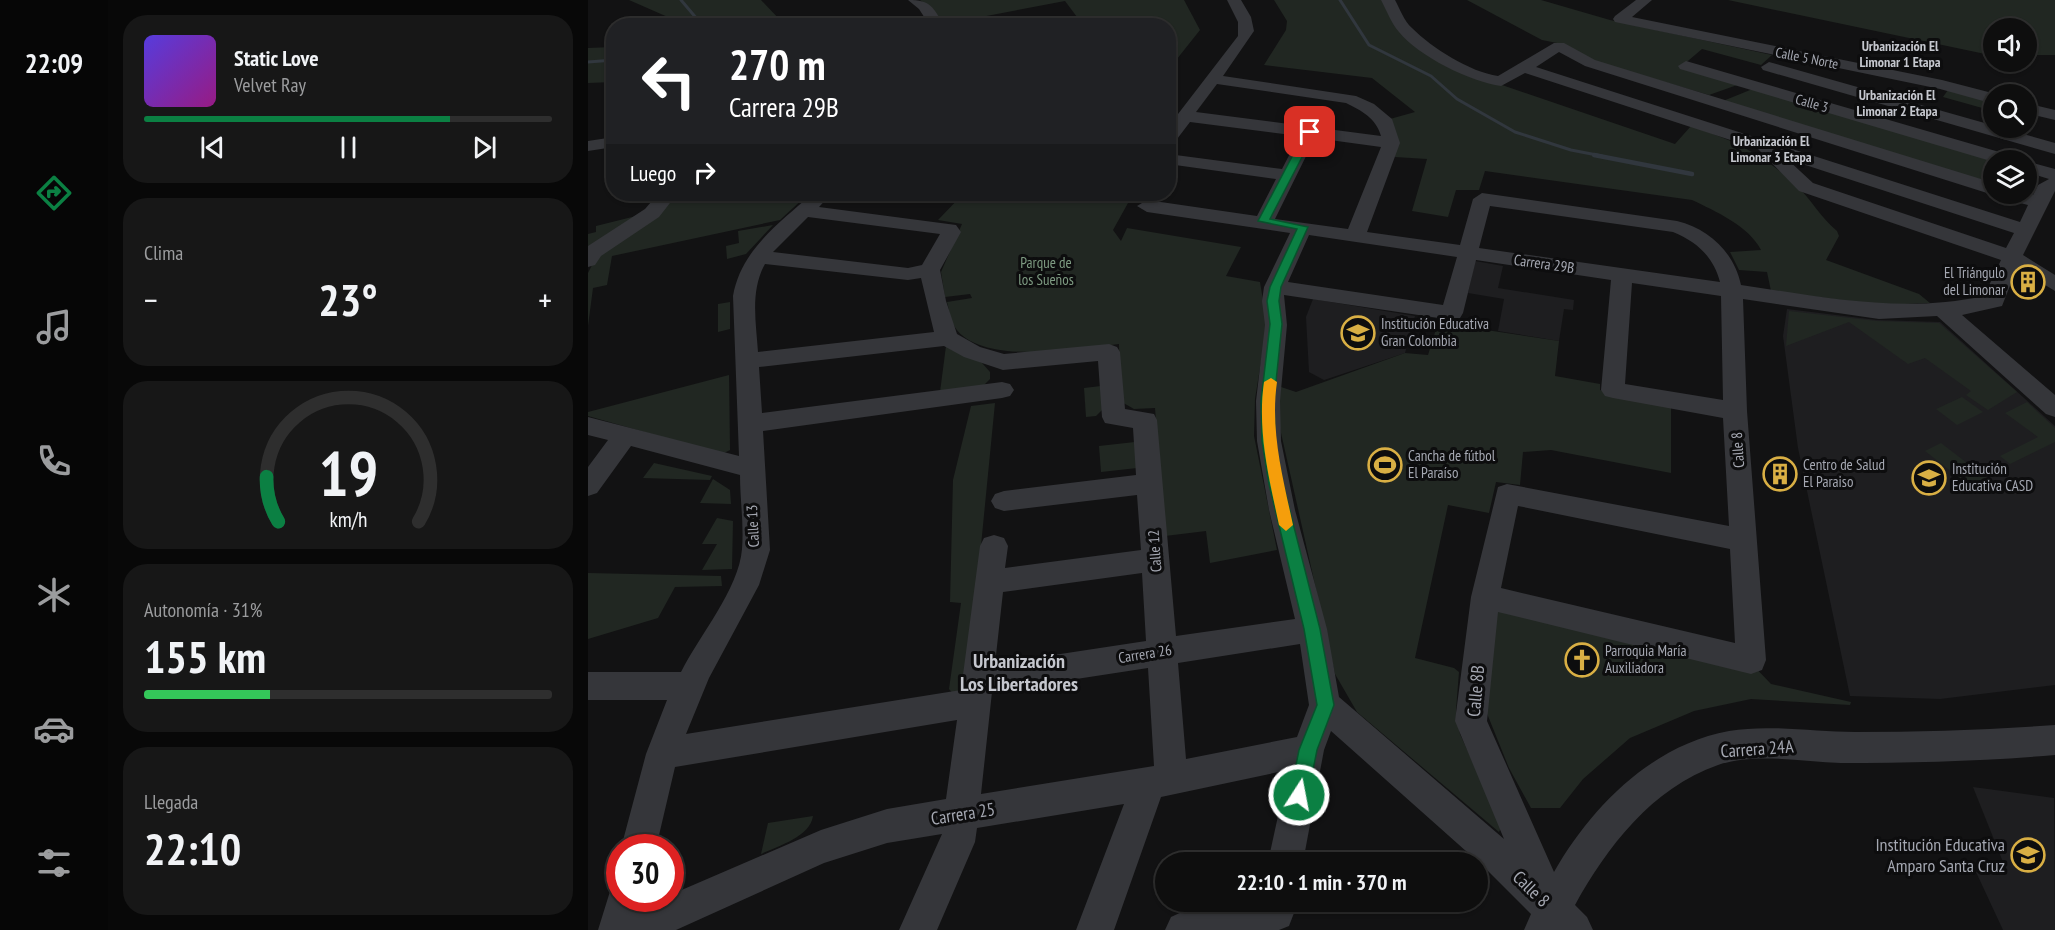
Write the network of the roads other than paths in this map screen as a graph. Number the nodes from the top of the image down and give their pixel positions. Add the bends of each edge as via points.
1 (915, 0) edge
2 (1234, 0) edge
3 (1388, 0) edge
4 (1645, 0) edge
5 (932, 18) edge
6 (1782, 53) junction
7 (1686, 66) dead end
8 (1768, 67) junction
9 (1521, 68) junction
10 (1213, 79) junction
11 (1747, 84) junction
12 (1942, 85) junction
13 (1983, 96) edge
14 (1712, 101) junction
15 (1925, 111) junction
16 (2037, 111) edge
17 (2055, 115) edge
18 (1185, 116) junction
19 (1691, 123) junction
20 (1782, 123) junction
21 (1176, 128) edge
22 (1310, 132) junction
23 (1390, 138) junction
24 (606, 143) edge
25 (1763, 145) junction
26 (588, 146) edge
27 (2055, 149) edge
28 (1983, 153) edge
29 (1176, 160) edge
30 (2037, 169) edge
31 (1287, 175) junction
32 (2055, 175) edge
33 (2055, 183) edge
34 (1983, 186) edge
35 (662, 201) edge
36 (815, 201) edge
37 (2037, 203) edge
38 (2040, 204) junction
39 (1147, 206) dead end
40 (805, 211) junction
41 (1263, 221) junction
42 (1303, 227) junction
43 (2026, 230) junction
44 (1356, 235) junction
45 (1468, 253) junction
46 (760, 257) junction
47 (2013, 257) junction
48 (588, 261) edge
49 (930, 270) junction
50 (1622, 275) junction
51 (2055, 284) edge
52 (1275, 287) junction
53 (1732, 292) junction
54 (1942, 309) junction
55 (947, 338) junction
56 (747, 361) junction
57 (1002, 390) dead end
58 (2055, 408) edge
59 (1735, 411) junction
60 (749, 424) junction
61 (588, 426) edge
62 (625, 436) junction
63 (752, 469) junction
64 (1150, 483) junction
65 (588, 486) edge
66 (1004, 501) dead end
67 (1743, 540) junction
68 (994, 546) dead end
69 (1155, 560) junction
70 (991, 582) junction
71 (1485, 597) junction
72 (1312, 629) junction
73 (1162, 651) junction
74 (588, 686) edge
75 (689, 686) junction
76 (977, 691) junction
77 (1325, 705) junction
78 (2055, 740) edge
79 (1308, 750) junction
80 (662, 754) junction
81 (1160, 780) junction
82 (962, 814) junction
83 (642, 834) edge
84 (1288, 852) edge
85 (622, 912) edge
86 (1276, 915) edge
87 (1556, 923) edge
88 (617, 930) edge
89 (634, 930) edge
90 (918, 930) edge
91 (1095, 930) edge
92 (1184, 930) edge

1 - 5 street
2 - 10 street via 1247,28
3 - 9 street via 1407,31 1461,66 1495,82
4 - 6 street, Calle 5 Norte via 1620,19
6 - 8 street
6 - 12 street, Calle 5 Norte
7 - 11 street, Calle 3
8 - 11 street
8 - 15 street
9 - 14 street via 1559,46 1590,63
9 - 19 street
10 - 18 street
10 - 23 street via 1350,99 1379,115
11 - 14 street via 1719,94
11 - 28 street, Calle 3
12 - 13 street, Calle 5 Norte
12 - 15 street
14 - 19 street
14 - 20 street
15 - 27 street
16 - 17 street
18 - 21 street
18 - 22 street
19 - 25 street
20 - 25 street
20 - 34 street
22 - 23 street
22 - 31 street
23 - 44 street
24 - 26 street
25 - 43 street
25 - 47 street via 1806,187
29 - 31 street
30 - 32 street
31 - 41 street
33 - 38 street via 2046,189
35 - 48 street via 652,213 593,252
36 - 40 street, Calle 13
37 - 38 street
38 - 43 street
39 - 41 street, Carrera 29B
40 - 46 street, Calle 13
40 - 49 street via 949,229
41 - 42 street, Carrera 29B
42 - 44 street, Carrera 29B
42 - 52 street
43 - 47 street
44 - 45 street, Carrera 29B
45 - 50 street, Carrera 29B
45 - 52 street via 1452,313
45 - 53 street, Calle 8 via 1482,199 1661,223 1692,232 1713,246 1725,263
46 - 49 street via 909,274
46 - 56 street, Calle 13 via 747,276 744,290
47 - 51 street
47 - 54 street via 1994,301
49 - 55 street
50 - 53 street, Carrera 29B
50 - 59 street via 1613,390
52 - 72 street via 1269,441
53 - 54 street, Carrera 29B via 1880,312
53 - 59 street, Calle 8
54 - 58 street
55 - 56 street
55 - 64 street, Calle 12 via 972,352 1003,362 1109,352 1114,417 1145,420
56 - 60 street, Calle 13
57 - 60 street
59 - 67 street, Calle 8
60 - 63 street, Calle 13
61 - 62 street
62 - 63 street
62 - 65 street
63 - 75 street, Calle 13 via 756,550 751,574
64 - 66 street
64 - 69 street, Calle 12
67 - 71 street, Calle 8B via 1507,494
67 - 71 street, Calle 8 via 1750,660
68 - 70 street
69 - 70 street
69 - 73 street, Calle 12
70 - 76 street
71 - 87 street, Calle 8B via 1471,721
72 - 73 street, Carrera 26
72 - 77 street
73 - 76 street, Carrera 26
73 - 81 street, Calle 12
74 - 75 street
75 - 80 street, Calle 13
76 - 80 street, Carrera 26 via 844,722
76 - 82 street
77 - 79 street
77 - 87 street, Calle 8 via 1497,856
78 - 87 street, Carrera 24A via 1949,747 1720,749 1663,775 1620,808 1594,840
79 - 81 street, Carrera 25
79 - 84 street
80 - 83 street, Calle 13
81 - 82 street, Carrera 25
81 - 91 street, Calle 12
82 - 89 street, Carrera 25 via 887,826 821,848
82 - 90 street via 958,842
85 - 88 street
86 - 92 street

